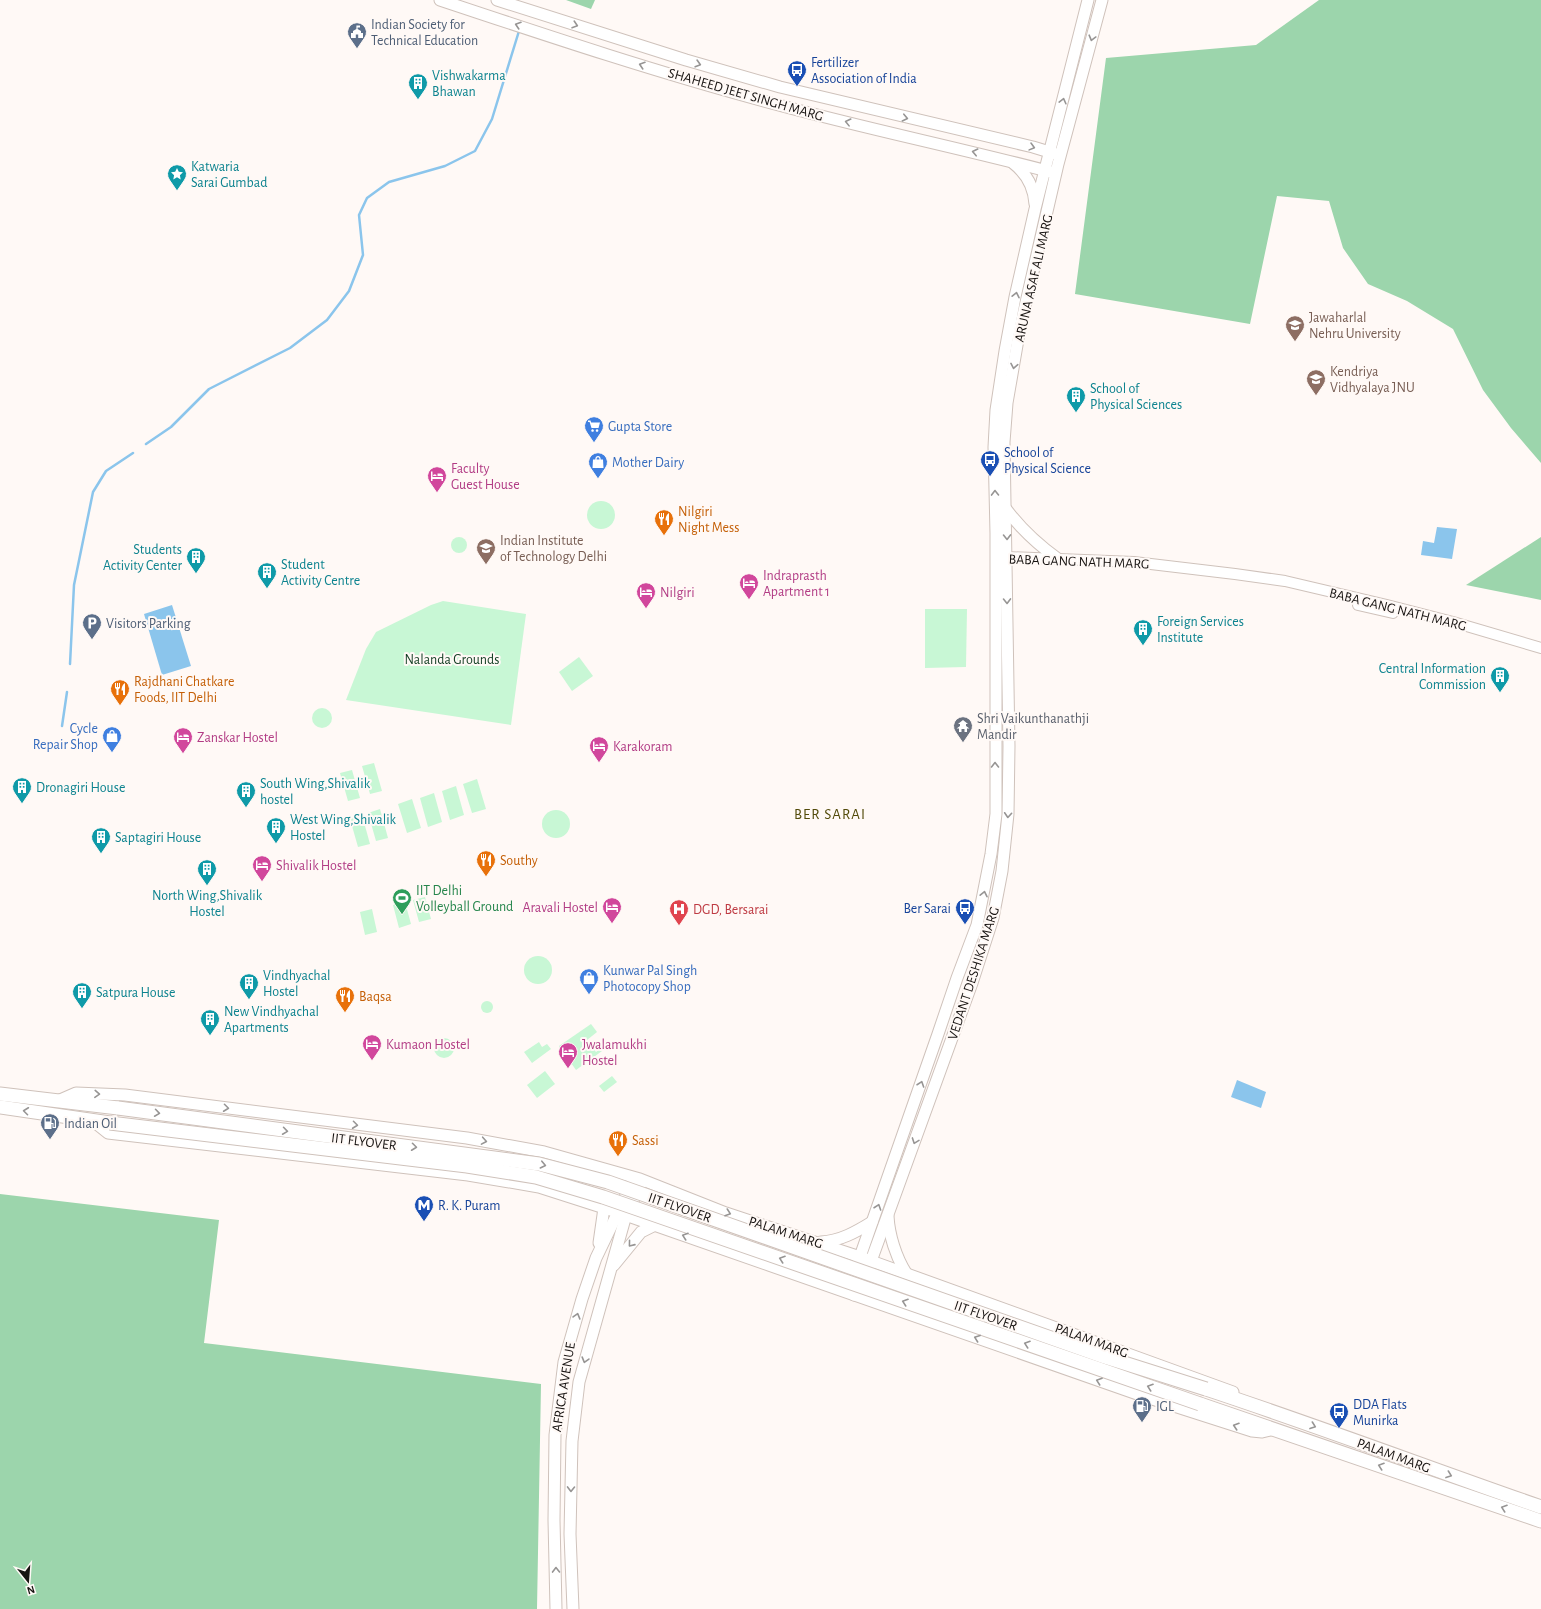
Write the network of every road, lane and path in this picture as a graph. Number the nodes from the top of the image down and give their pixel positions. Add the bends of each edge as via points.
1 (440, 0) edge
2 (497, 0) edge
3 (1088, 0) edge
4 (1102, 0) edge
5 (1055, 154) junction
6 (1012, 162) junction
7 (1051, 172) junction
8 (1035, 209) junction
9 (1006, 510) junction
10 (1058, 559) junction
11 (996, 560) junction
12 (1007, 560) junction
13 (1202, 573) junction
14 (1501, 640) junction
15 (1541, 648) edge
16 (1541, 655) edge
17 (0, 1094) edge
18 (60, 1100) junction
19 (0, 1107) edge
20 (93, 1121) junction
21 (574, 1162) junction
22 (639, 1179) junction
23 (562, 1194) junction
24 (604, 1208) junction
25 (622, 1214) junction
26 (888, 1214) junction
27 (872, 1222) junction
28 (655, 1225) junction
29 (816, 1242) junction
30 (860, 1257) junction
31 (596, 1258) junction
32 (871, 1261) junction
33 (611, 1269) junction
34 (906, 1273) junction
35 (957, 1292) junction
36 (850, 1294) junction
37 (947, 1328) junction
38 (1277, 1412) junction
39 (1274, 1429) junction
40 (1541, 1507) edge
41 (1541, 1521) edge
42 (556, 1609) edge
43 (573, 1609) edge

6 -> 1 main road, SHAHEED JEET SINGH MARG via 762,100
2 -> 5 main road, SHAHEED JEET SINGH MARG via 780,88
5 -> 3 main road, ARUNA ASAF ALI MARG
4 -> 5 main road, ARUNA ASAF ALI MARG
5 - 7 main road, ARUNA ASAF ALI MARG
6 - 7 main road, SHAHEED JEET SINGH MARG
6 - 8 main road via 1030,182
7 - 8 main road, ARUNA ASAF ALI MARG
7 -> 9 main road, ARUNA ASAF ALI MARG via 1007,403 1004,442
11 -> 8 main road, ARUNA ASAF ALI MARG via 996,410 1006,344
9 - 10 main road via 1038,545
9 -> 12 main road, ARUNA ASAF ALI MARG
10 - 12 street, BABA GANG NATH MARG
10 - 13 street, BABA GANG NATH MARG via 1134,562
11 - 12 street, BABA GANG NATH MARG
27 -> 11 main road, VEDANT DESHIKA MARG via 956,978 977,926 986,883 996,814
12 - 13 street, BABA GANG NATH MARG
12 -> 26 main road, VEDANT DESHIKA MARG via 1008,814 1002,871 993,918 972,983
13 - 14 street, BABA GANG NATH MARG via 1337,596
14 - 15 street, BABA GANG NATH MARG
14 - 16 street, BABA GANG NATH MARG
17 - 18 main road, IIT FLYOVER
18 -> 21 main road, PALAM MARG via 76,1093 125,1095 467,1138 544,1152
18 -> 38 main road, IIT FLYOVER, bridge via 539,1164 608,1182 1105,1357
20 -> 19 main road, IIT FLYOVER
20 - 23 main road, PALAM MARG via 108,1133 468,1175 539,1187
39 -> 20 main road, IIT FLYOVER, bridge via 603,1197 536,1177 467,1166
21 - 22 main road, PALAM MARG
21 - 23 main road via 576,1184 572,1191
22 - 25 main road, AFRICA AVENUE
22 -> 29 main road, PALAM MARG via 726,1213
23 - 24 main road, PALAM MARG
24 - 25 main road, PALAM MARG
24 - 31 main road
25 - 28 main road, PALAM MARG
25 - 31 main road, AFRICA AVENUE
25 - 33 main road, AFRICA AVENUE
26 - 32 main road, VEDANT DESHIKA MARG
26 - 34 main road via 891,1235
27 - 29 main road via 848,1236
27 - 30 main road, VEDANT DESHIKA MARG
28 -> 33 main road via 641,1232
36 -> 28 main road, PALAM MARG
29 - 30 main road, PALAM MARG
30 - 32 main road, PALAM MARG
30 - 36 main road, VEDANT DESHIKA MARG
42 -> 31 main road, AFRICA AVENUE via 555,1435 564,1362
32 - 34 main road, PALAM MARG
32 - 36 main road, VEDANT DESHIKA MARG
33 -> 43 main road, AFRICA AVENUE via 579,1382 572,1441 570,1534
34 - 35 main road, PALAM MARG
35 - 37 main road via 944,1293 935,1303 934,1312 937,1320
35 - 38 main road, PALAM MARG via 1255,1400
36 - 37 main road, PALAM MARG
39 -> 37 main road, PALAM MARG via 1252,1431 1146,1398
38 -> 40 main road, PALAM MARG
41 -> 39 main road, PALAM MARG

